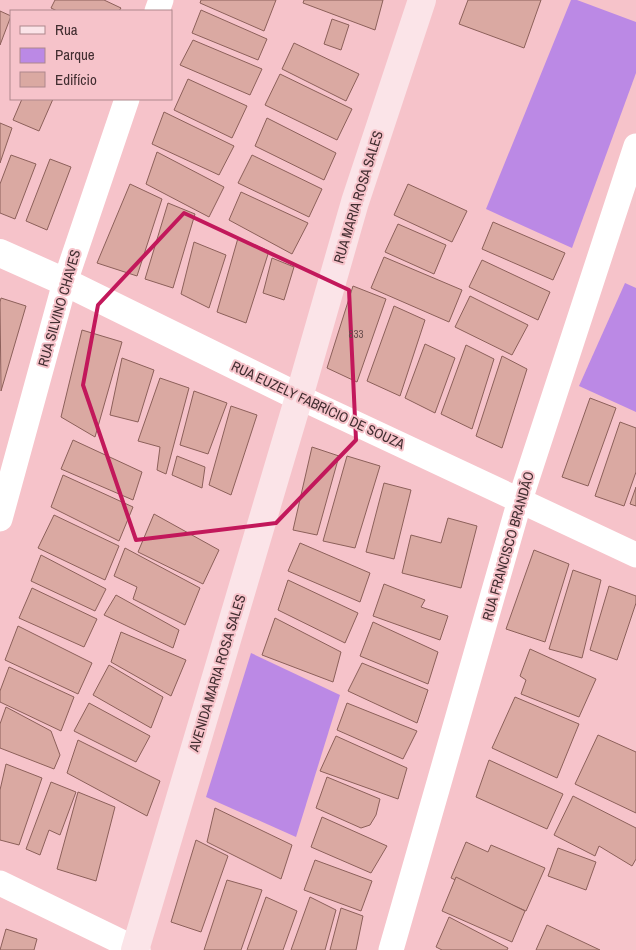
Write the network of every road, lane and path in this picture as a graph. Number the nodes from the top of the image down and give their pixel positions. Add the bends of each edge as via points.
1 (422, 0) edge
2 (127, 100) edge
3 (636, 146) edge
4 (0, 253) edge
5 (65, 282) junction
6 (299, 397) junction
7 (520, 500) junction
8 (0, 519) edge
9 (636, 555) edge
10 (0, 884) edge
11 (136, 950) edge
12 (391, 950) edge

1 - 6 main road, RUA MARIA ROSA SALES via 355,202
2 - 5 street, RUA SILVINO CHAVES
3 - 7 street, RUA FRANCISCO BRANDÃO
4 - 5 street, RUA EUZELY FABRÍCIO DE SOUZA
5 - 6 street, RUA EUZELY FABRÍCIO DE SOUZA
5 - 8 street, RUA SILVINO CHAVES
6 - 7 street, RUA EUZELY FABRÍCIO DE SOUZA
6 - 11 main road, AVENIDA MARIA ROSA SALES
7 - 9 street, RUA EUZELY FABRÍCIO DE SOUZA
7 - 12 street, RUA FRANCISCO BRANDÃO
10 - 11 street

